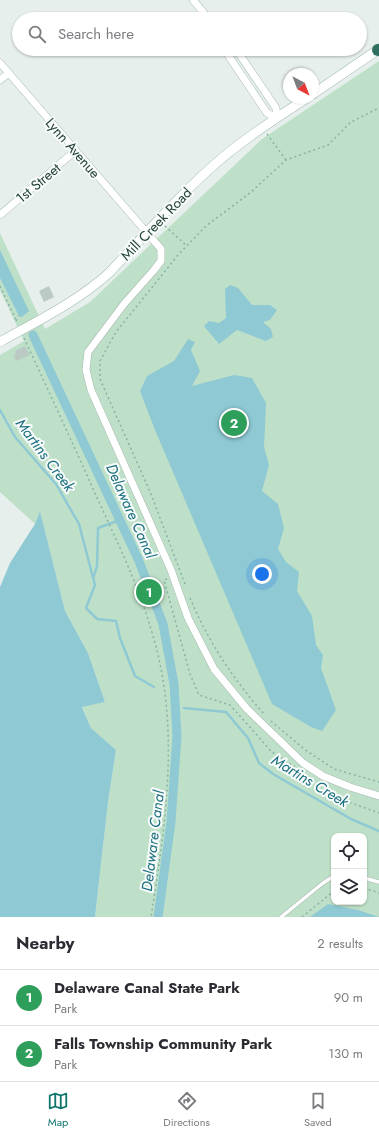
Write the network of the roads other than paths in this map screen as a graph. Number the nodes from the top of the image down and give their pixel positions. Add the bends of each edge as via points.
1 (193, 0) edge
2 (203, 12) edge
3 (379, 50) edge
4 (229, 56) edge
5 (241, 56) edge
6 (0, 63) edge
7 (9, 73) junction
8 (0, 80) edge
9 (319, 90) edge
10 (298, 104) edge
11 (277, 118) junction
12 (75, 151) junction
13 (0, 215) edge
14 (147, 233) junction
15 (0, 342) edge
16 (379, 796) edge
17 (331, 878) edge
18 (367, 879) edge
19 (379, 882) edge
20 (281, 917) edge

1 - 2 street
3 - 9 main road
4 - 11 street via 267,112
5 - 11 street via 276,108
6 - 7 street, Lynn Avenue
7 - 8 street
7 - 12 street, Lynn Avenue
10 - 11 main road, Mill Creek Road
11 - 14 main road, Mill Creek Road via 211,168
12 - 13 street, 1st Street
12 - 14 street, Lynn Avenue
14 - 15 main road, Mill Creek Road via 109,272 83,294
14 - 16 street, Lynn Avenue via 161,249 161,261 88,352 86,370 91,390 170,570 188,618 214,668 247,708 303,762 323,776
17 - 20 lane
18 - 19 lane

